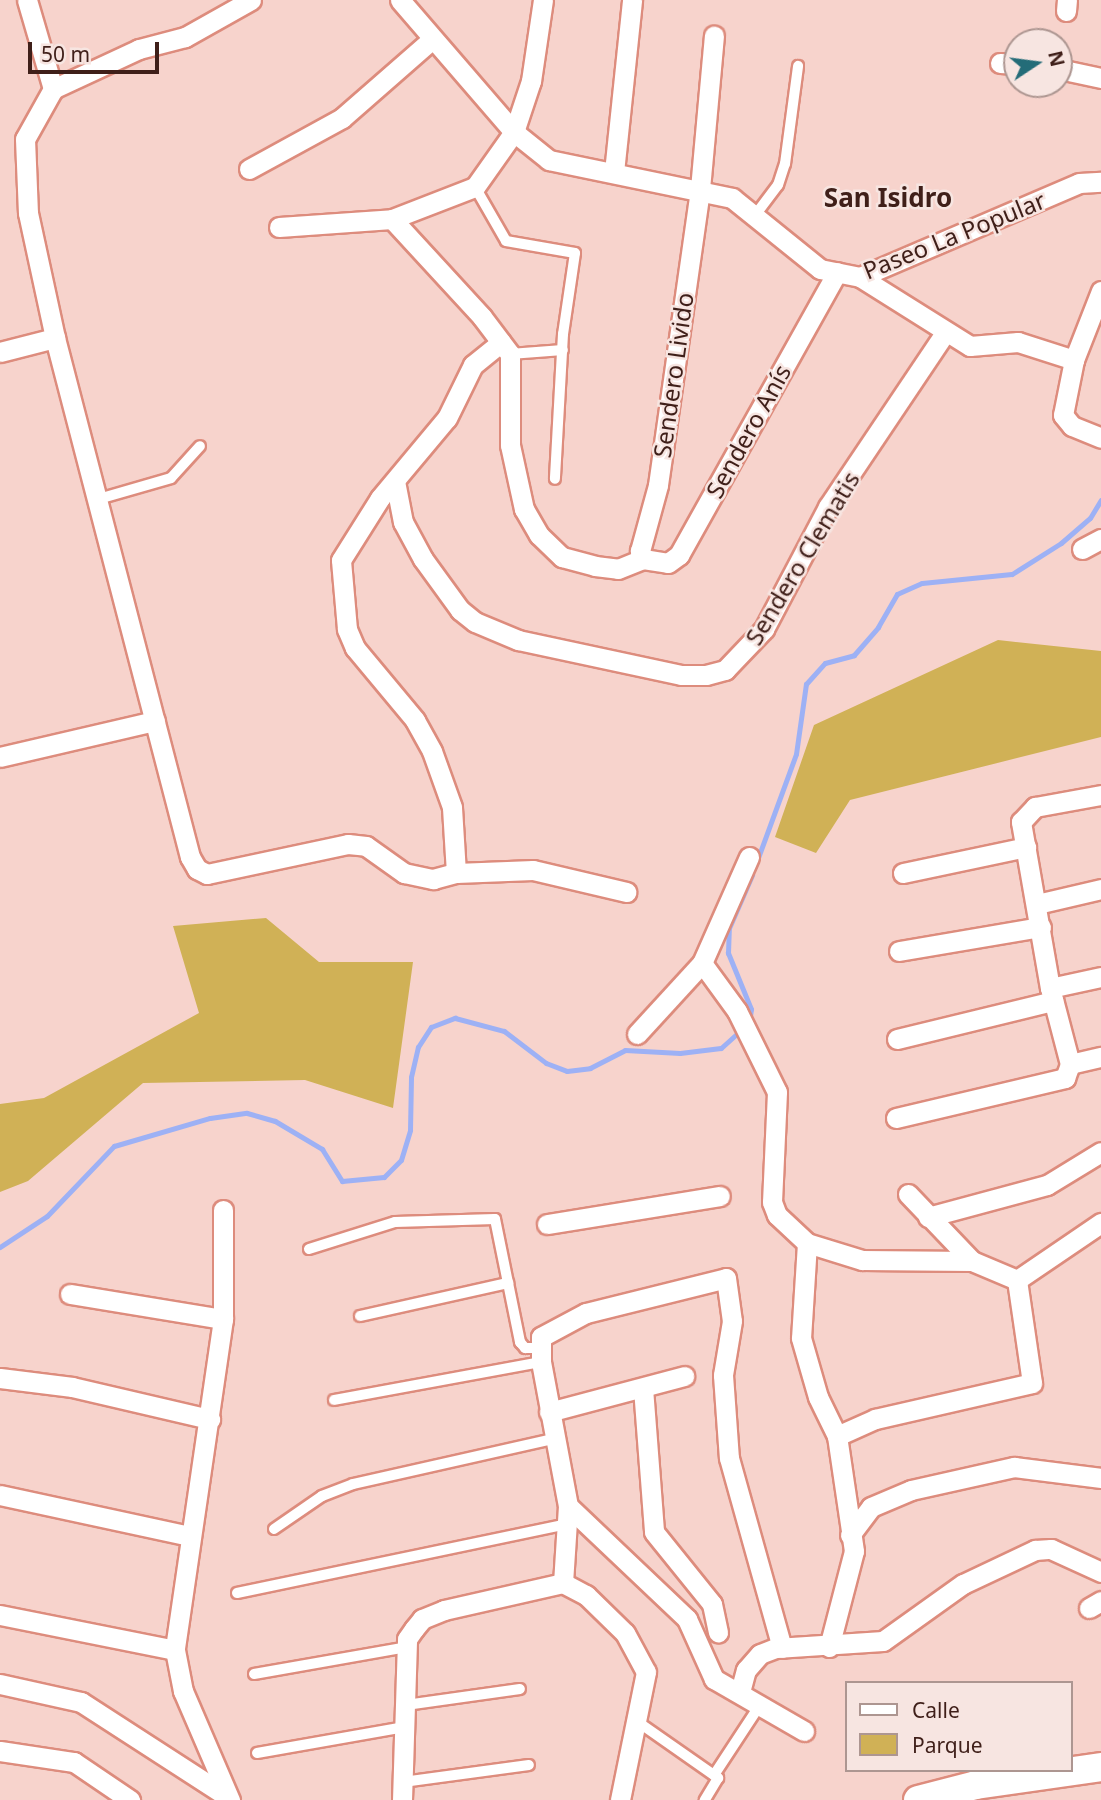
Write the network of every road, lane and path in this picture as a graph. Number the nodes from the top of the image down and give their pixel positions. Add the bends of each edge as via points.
1 (27, 0) edge
2 (251, 0) edge
3 (400, 0) edge
4 (543, 0) edge
5 (632, 0) edge
6 (714, 36) dead end
7 (430, 40) junction
8 (798, 66) dead end
9 (1073, 72) edge
10 (1101, 78) edge
11 (53, 89) junction
12 (514, 132) junction
13 (249, 169) dead end
14 (614, 172) junction
15 (1101, 182) edge
16 (475, 187) junction
17 (700, 189) junction
18 (756, 214) junction
19 (392, 219) junction
20 (279, 226) dead end
21 (837, 272) junction
22 (860, 277) junction
23 (1101, 290) edge
24 (945, 333) junction
25 (55, 338) junction
26 (505, 348) junction
27 (563, 350) junction
28 (0, 352) edge
29 (1074, 360) junction
30 (1101, 438) edge
31 (200, 446) dead end
32 (555, 479) dead end
33 (395, 481) junction
34 (95, 500) junction
35 (1101, 539) edge
36 (1082, 549) dead end
37 (643, 559) junction
38 (155, 721) junction
39 (0, 757) edge
40 (1101, 795) edge
41 (1026, 847) junction
42 (749, 857) dead end
43 (456, 873) junction
44 (903, 873) dead end
45 (1101, 889) edge
46 (626, 892) dead end
47 (1037, 904) junction
48 (1041, 927) junction
49 (899, 951) dead end
50 (702, 962) junction
51 (1101, 976) edge
52 (1051, 995) junction
53 (637, 1034) dead end
54 (897, 1040) dead end
55 (1101, 1057) edge
56 (1070, 1064) junction
57 (896, 1118) dead end
58 (1101, 1152) edge
59 (908, 1194) dead end
60 (720, 1196) dead end
61 (223, 1210) dead end
62 (928, 1217) junction
63 (1101, 1223) edge
64 (547, 1224) dead end
65 (807, 1243) junction
66 (309, 1249) dead end
67 (972, 1261) junction
68 (1017, 1280) junction
69 (508, 1283) junction
70 (70, 1294) dead end
71 (360, 1316) dead end
72 (223, 1319) junction
73 (540, 1355) junction
74 (684, 1376) dead end
75 (0, 1378) edge
76 (643, 1388) junction
77 (334, 1401) dead end
78 (550, 1412) junction
79 (210, 1419) junction
80 (837, 1436) junction
81 (553, 1439) junction
82 (1101, 1478) edge
83 (0, 1495) edge
84 (568, 1515) junction
85 (274, 1529) dead end
86 (850, 1535) junction
87 (190, 1536) junction
88 (1101, 1572) edge
89 (563, 1583) junction
90 (237, 1592) dead end
91 (0, 1615) edge
92 (718, 1632) dead end
93 (407, 1647) junction
94 (829, 1647) junction
95 (782, 1648) junction
96 (175, 1650) junction
97 (254, 1674) dead end
98 (0, 1684) edge
99 (520, 1689) dead end
100 (740, 1692) junction
101 (406, 1705) junction
102 (761, 1705) junction
103 (638, 1722) junction
104 (405, 1727) junction
105 (804, 1731) dead end
106 (0, 1751) edge
107 (257, 1753) dead end
108 (529, 1765) dead end
109 (1101, 1766) edge
110 (1073, 1770) edge
111 (1062, 1772) edge
112 (715, 1774) junction
113 (403, 1791) edge
114 (229, 1799) edge
115 (130, 1800) edge
116 (620, 1800) edge
117 (705, 1800) edge
118 (918, 1800) edge

1 - 11 street
2 - 11 street via 185,37 139,49
3 - 7 street, Paseo La Popular
4 - 12 street via 531,82
5 - 14 street
6 - 17 street, Sendero Livido
7 - 12 street, Paseo La Popular
7 - 13 street via 342,118
8 - 18 lane via 785,164 778,185
9 - 10 street
11 - 25 street via 25,139 23,173
12 - 14 street, Paseo La Popular via 549,160
12 - 16 street
14 - 17 street, Paseo La Popular
15 - 22 street, Paseo La Popular via 1079,183
16 - 19 street
16 - 27 lane via 506,241 575,253
17 - 18 street, Paseo La Popular via 732,198
17 - 37 street, Sendero Livido via 658,485 640,551
18 - 21 street, Paseo La Popular via 811,263
19 - 20 street
19 - 26 street
21 - 22 street, Paseo La Popular
21 - 37 street, Sendero Anís via 679,555 668,563
22 - 24 street
23 - 29 street
24 - 29 street via 970,346 1018,342
24 - 33 street, Sendero Clematis via 828,507 764,629 725,670 681,675 518,640 475,622 460,610 423,559 403,522
25 - 28 street
25 - 34 street
26 - 27 lane
26 - 33 street via 473,365 447,418
26 - 37 street, Sendero Anís via 510,444 524,509 539,535 562,557 595,566 618,569
27 - 32 lane
29 - 30 street via 1063,415 1072,426
31 - 34 lane via 171,478
33 - 43 street via 361,523 341,560 347,629 355,648 415,720 432,751 452,807
34 - 38 street
35 - 36 street
38 - 39 street
38 - 43 street via 197,869 207,874 348,844 366,846 404,873 433,879
40 - 41 street via 1035,807 1021,822
41 - 44 street
41 - 47 street
42 - 50 street
43 - 46 street via 533,870
45 - 47 street
47 - 48 street
48 - 49 street
48 - 52 street
50 - 53 street
50 - 65 street via 737,1011 777,1092 780,1105 772,1202
51 - 52 street
52 - 54 street
52 - 56 street
55 - 56 street
56 - 57 street via 1066,1078
58 - 62 street via 1047,1185
59 - 62 street
60 - 64 street
61 - 72 street
62 - 67 street
63 - 68 street
65 - 67 street via 862,1260
65 - 80 street via 800,1338 818,1397
66 - 69 lane via 395,1222 495,1219
67 - 68 street
68 - 80 street via 1032,1383 875,1419
69 - 71 lane
69 - 73 lane via 520,1342
70 - 72 street
72 - 79 street
73 - 77 lane
73 - 78 street
73 - 95 street via 541,1337 586,1313 726,1278 732,1321 723,1376 729,1458
74 - 76 street
75 - 79 street via 72,1387
76 - 78 street
76 - 92 street via 654,1532 712,1604
78 - 81 street
79 - 87 street
80 - 86 street
81 - 84 street
81 - 85 lane via 353,1484 322,1496
82 - 86 street via 1014,1467 911,1490 871,1507
83 - 87 street
84 - 89 street
84 - 90 lane
84 - 100 street via 687,1619 714,1679
86 - 94 street via 854,1550
87 - 96 street
88 - 94 street via 1051,1549 1035,1550 964,1584 883,1641
89 - 93 street via 422,1619 407,1639
89 - 103 street via 586,1595 625,1633 642,1658 646,1672
91 - 96 street
93 - 97 lane
93 - 101 street
94 - 95 street
95 - 100 street via 760,1654 746,1670
96 - 114 street via 183,1691
98 - 114 street via 81,1702
99 - 101 lane
100 - 102 street
101 - 104 street
102 - 105 street
102 - 112 lane
103 - 112 lane
103 - 116 street
104 - 107 lane
104 - 113 street
106 - 115 street via 74,1762
108 - 113 lane
109 - 110 main road
111 - 118 main road via 976,1785
112 - 117 lane via 718,1778

